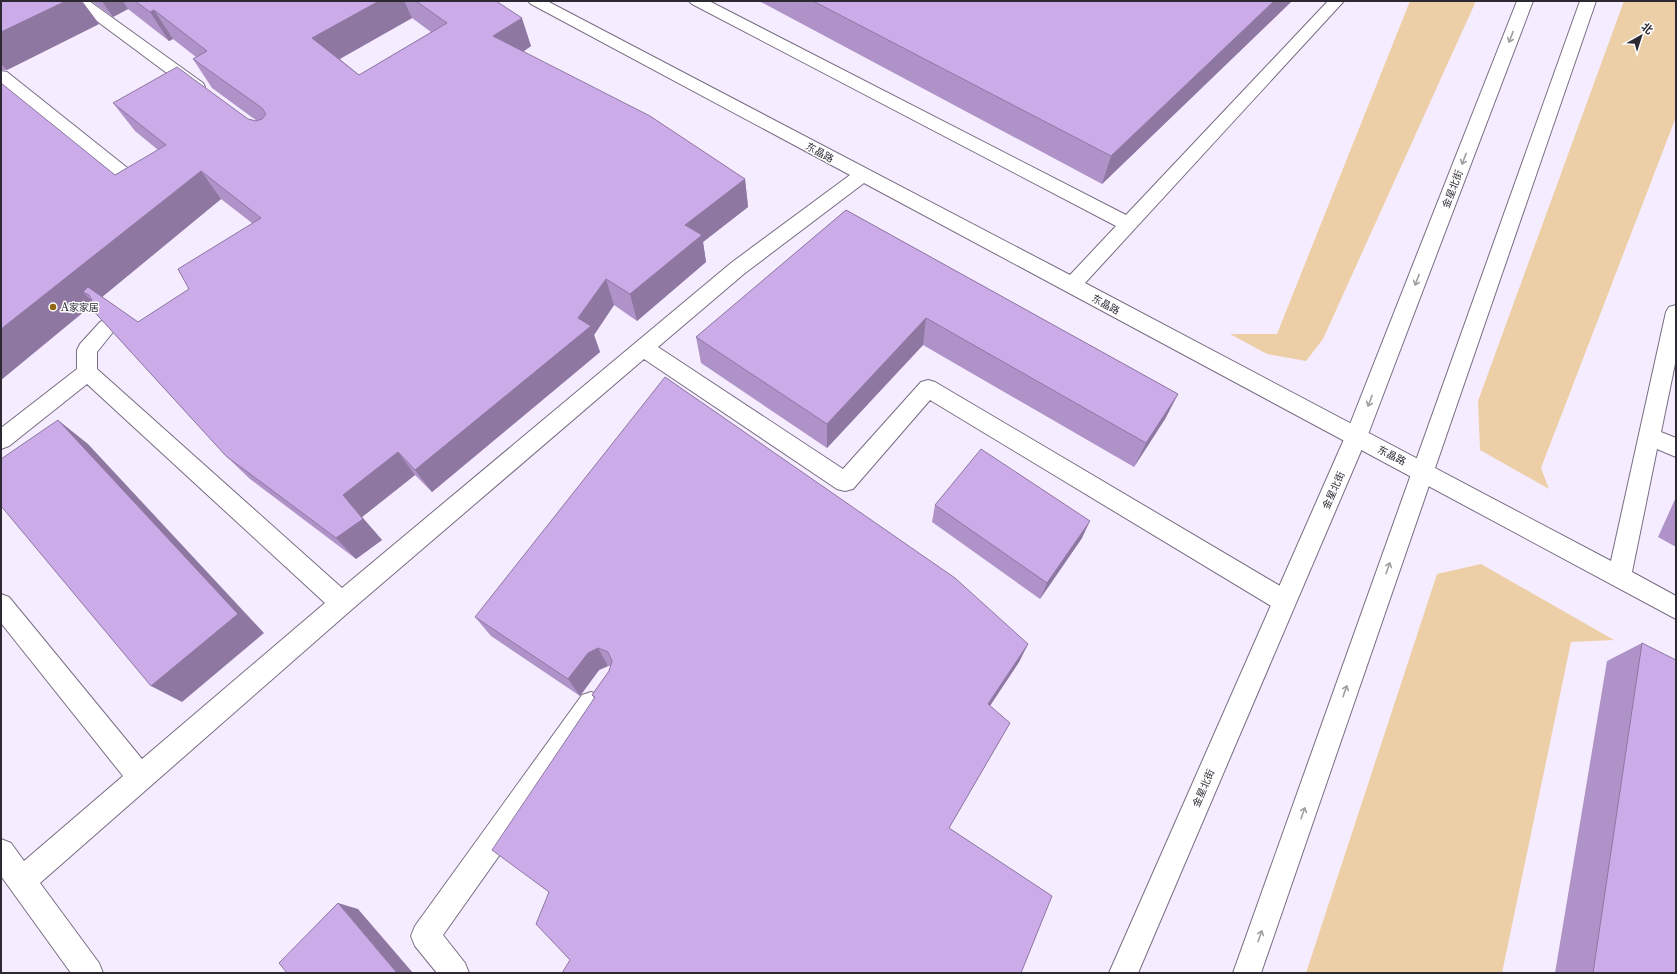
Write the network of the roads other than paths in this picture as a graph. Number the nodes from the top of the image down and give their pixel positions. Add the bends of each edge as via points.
1 (79, 1) edge
2 (536, 1) edge
3 (697, 1) edge
4 (1336, 1) edge
5 (1525, 1) edge
6 (1588, 1) edge
7 (1, 76) edge
8 (210, 96) edge
9 (862, 175) junction
10 (139, 186) edge
11 (1128, 224) junction
12 (1071, 286) junction
13 (1676, 312) edge
14 (107, 328) edge
15 (643, 348) junction
16 (87, 372) junction
17 (1649, 436) junction
18 (1356, 437) junction
19 (1, 440) edge
20 (1676, 448) edge
21 (1422, 471) junction
22 (1619, 577) junction
23 (1284, 601) junction
24 (342, 603) junction
25 (1, 605) edge
26 (1676, 608) edge
27 (604, 686) edge
28 (141, 778) junction
29 (1, 853) edge
30 (21, 881) junction
31 (89, 973) edge
32 (455, 973) edge
33 (1123, 973) edge
34 (1247, 973) edge

1 - 8 main road
2 - 9 main road, 东晶路
3 - 11 main road
4 - 11 main road
5 -> 18 main road, 金星北街
6 - 21 main road
7 - 10 main road
9 - 12 main road, 东晶路
9 - 15 main road via 738,268
11 - 12 main road
12 - 18 main road, 东晶路
13 - 17 main road
14 - 16 main road via 87,350
15 - 23 main road via 845,482 928,388
15 - 24 main road
16 - 19 main road
16 - 24 main road
17 - 20 main road
17 - 22 main road
18 - 21 main road, 东晶路
18 - 23 main road, 金星北街
21 - 22 main road, 东晶路
34 -> 21 main road
22 - 26 main road, 东晶路
23 - 33 main road, 金星北街
24 - 28 main road
25 - 28 main road
27 - 32 main road via 426,936
28 - 30 main road
29 - 30 main road
30 - 31 main road

